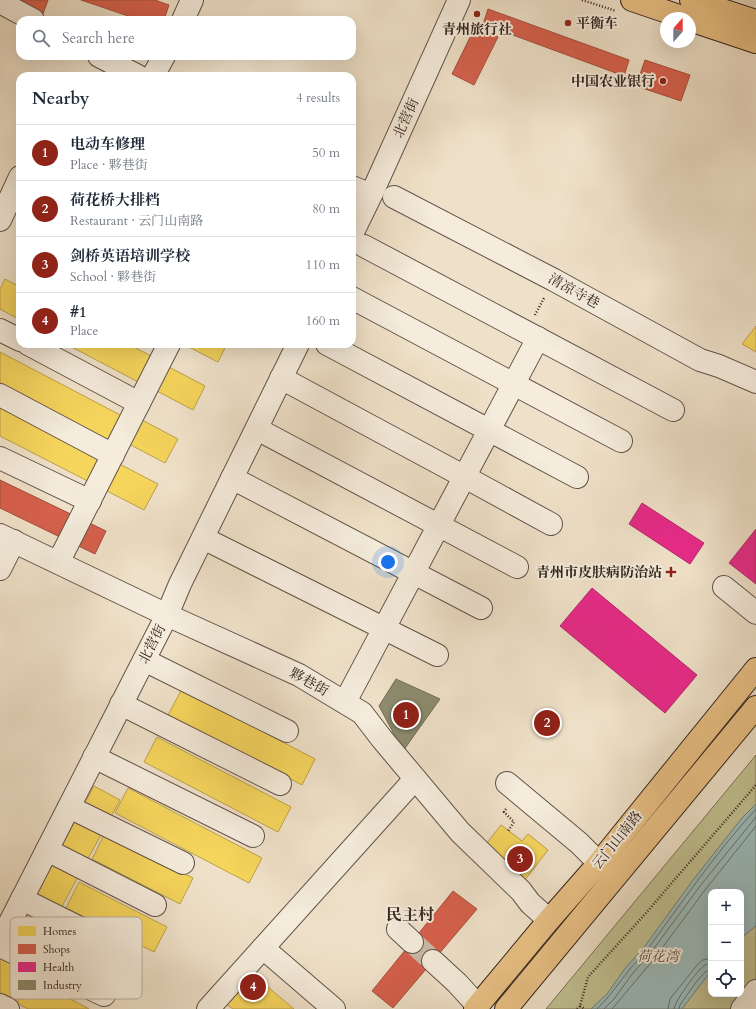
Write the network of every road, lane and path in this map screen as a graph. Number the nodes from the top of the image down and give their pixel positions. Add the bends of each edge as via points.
1 (192, 0) edge
2 (459, 0) edge
3 (632, 0) edge
4 (691, 0) edge
5 (0, 2) edge
6 (667, 12) edge
7 (26, 16) edge
8 (185, 16) edge
9 (756, 21) edge
10 (696, 22) edge
11 (756, 42) edge
12 (162, 60) edge
13 (104, 65) edge
14 (126, 72) edge
15 (155, 72) edge
16 (16, 186) edge
17 (356, 189) edge
18 (372, 193) junction
19 (394, 197) dead end
20 (0, 220) edge
21 (358, 240) edge
22 (554, 280) junction
23 (356, 300) edge
24 (0, 330) edge
25 (16, 338) edge
26 (538, 338) junction
27 (36, 348) edge
28 (166, 348) edge
29 (296, 348) edge
30 (335, 348) edge
31 (281, 378) junction
32 (756, 382) edge
33 (514, 383) junction
34 (0, 395) edge
35 (139, 402) junction
36 (673, 410) dead end
37 (257, 429) junction
38 (489, 430) junction
39 (621, 441) dead end
40 (113, 455) junction
41 (0, 458) edge
42 (465, 476) junction
43 (577, 477) dead end
44 (232, 478) junction
45 (90, 501) junction
46 (551, 524) dead end
47 (439, 525) junction
48 (7, 538) edge
49 (203, 538) junction
50 (56, 562) junction
51 (517, 566) dead end
52 (0, 569) edge
53 (414, 573) junction
54 (724, 587) dead end
55 (481, 608) dead end
56 (756, 613) edge
57 (167, 615) junction
58 (384, 629) junction
59 (438, 655) dead end
60 (144, 660) junction
61 (756, 669) edge
62 (345, 702) junction
63 (121, 704) junction
64 (756, 707) edge
65 (287, 731) dead end
66 (94, 757) junction
67 (414, 779) junction
68 (507, 783) dead end
69 (280, 784) dead end
70 (756, 785) edge
71 (69, 807) junction
72 (253, 836) dead end
73 (47, 850) junction
74 (183, 863) dead end
75 (599, 863) junction
76 (22, 899) junction
77 (155, 904) dead end
78 (13, 917) edge
79 (58, 917) edge
80 (549, 920) junction
81 (10, 922) edge
82 (0, 942) edge
83 (0, 946) edge
84 (263, 948) junction
85 (10, 951) edge
86 (433, 961) tunnel mouth
87 (756, 991) edge
88 (0, 1005) edge
89 (580, 1006) junction
90 (477, 1008) edge
91 (8, 1009) edge
92 (208, 1009) edge
93 (334, 1009) edge
94 (506, 1009) edge
95 (577, 1009) edge
96 (585, 1009) edge
97 (742, 1009) edge

1 - 8 street
2 - 18 street, 北营街
3 - 6 main road
4 - 9 main road
5 - 7 street
10 - 11 main road
12 - 15 street
13 - 14 street
16 - 20 street
17 - 18 street
18 - 21 street, 北营街
19 - 22 street, 清凉寺巷
21 - 26 street
22 - 26 path via 532,320
22 - 32 street, 清凉寺巷 via 700,360
23 - 33 street
24 - 25 street
26 - 33 street
26 - 36 street
27 - 35 street
28 - 35 street
29 - 31 street, 北营街
30 - 38 street
31 - 37 street, 北营街
31 - 42 street
33 - 38 street
33 - 39 street
34 - 40 street
35 - 40 street
37 - 44 street, 北营街
37 - 47 street
38 - 42 street
38 - 43 street
40 - 45 street
41 - 45 street
42 - 46 street
42 - 47 street
44 - 49 street, 北营街
44 - 53 street
45 - 50 street
47 - 51 street
47 - 53 street
48 - 50 street, 夥巷街
48 - 52 street
49 - 57 street, 北营街
49 - 58 street
50 - 57 street, 夥巷街
53 - 55 street
53 - 58 street
54 - 56 street
57 - 60 street, 北营街
57 - 62 street, 夥巷街 via 299,675
58 - 59 street
58 - 62 street
60 - 63 street, 北营街
60 - 65 street
61 - 75 main road, 云门山南路
62 - 67 street, 夥巷街 via 362,713
63 - 66 street, 北营街
63 - 69 street
64 - 94 main road, 云门山南路
66 - 71 street, 北营街
66 - 72 street
67 - 80 street, 夥巷街 via 460,832
67 - 84 street
68 - 75 street
70 - 89 path via 588,977
71 - 73 street, 北营街
71 - 74 street
73 - 76 street, 北营街
73 - 77 street
75 - 80 main road, 云门山南路
76 - 78 street, 北营街
76 - 79 street
80 - 90 main road, 云门山南路
81 - 82 street, 北营街
83 - 85 street
84 - 92 street
84 - 93 street
86 - 90 street via 457,983
87 - 97 street
88 - 91 street
89 - 95 path
89 - 96 path

